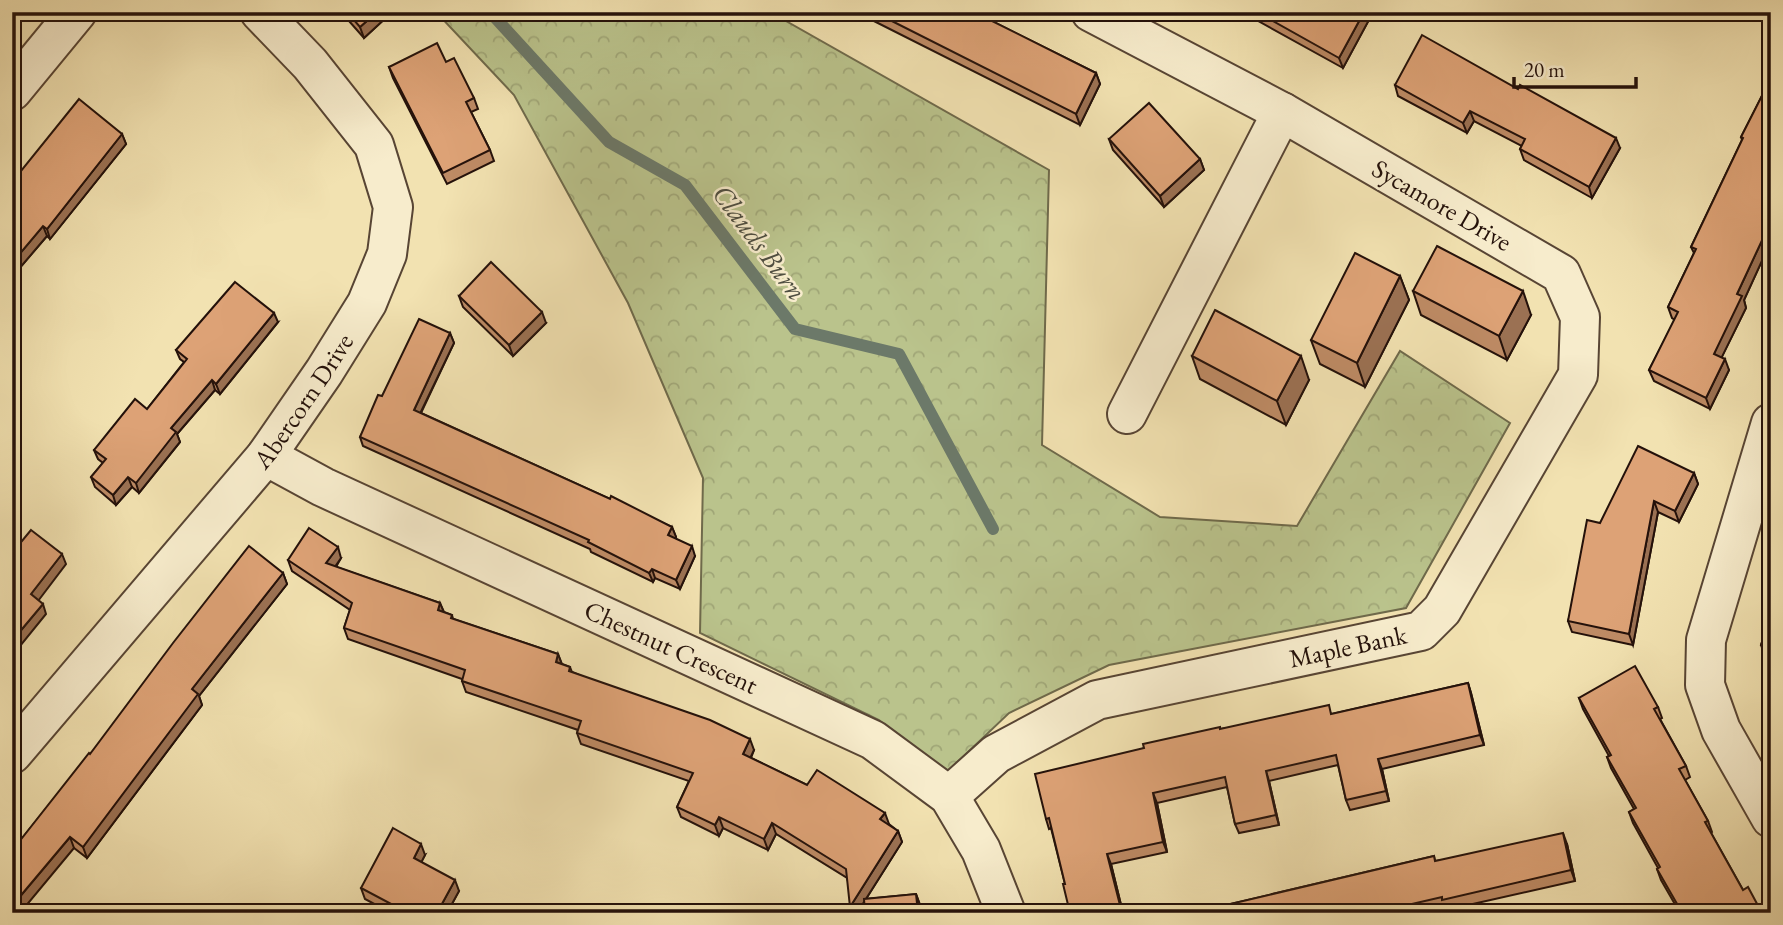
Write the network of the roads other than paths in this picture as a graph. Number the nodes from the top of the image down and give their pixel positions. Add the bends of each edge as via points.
1 (77, 12) edge
2 (260, 12) edge
3 (1091, 12) edge
4 (12, 91) edge
5 (1282, 112) junction
6 (1580, 317) joint
7 (1127, 414) dead end
8 (1770, 429) edge
9 (266, 456) junction
10 (12, 754) edge
11 (949, 796) junction
12 (1771, 818) edge
13 (1006, 913) edge

1 - 4 street
2 - 9 street, Abercorn Drive via 310,64 374,145 393,207 387,254 367,303
3 - 5 street, Sycamore Drive
5 - 6 street, Sycamore Drive via 1561,274
5 - 7 street
6 - 11 street, Maple Bank via 1577,375 1442,610 1421,631 1097,700 996,754
8 - 12 street via 1706,640 1705,685 1721,730
9 - 10 street, Abercorn Drive
9 - 11 street, Chestnut Crescent via 873,740
11 - 13 street, Chestnut Crescent via 981,850

